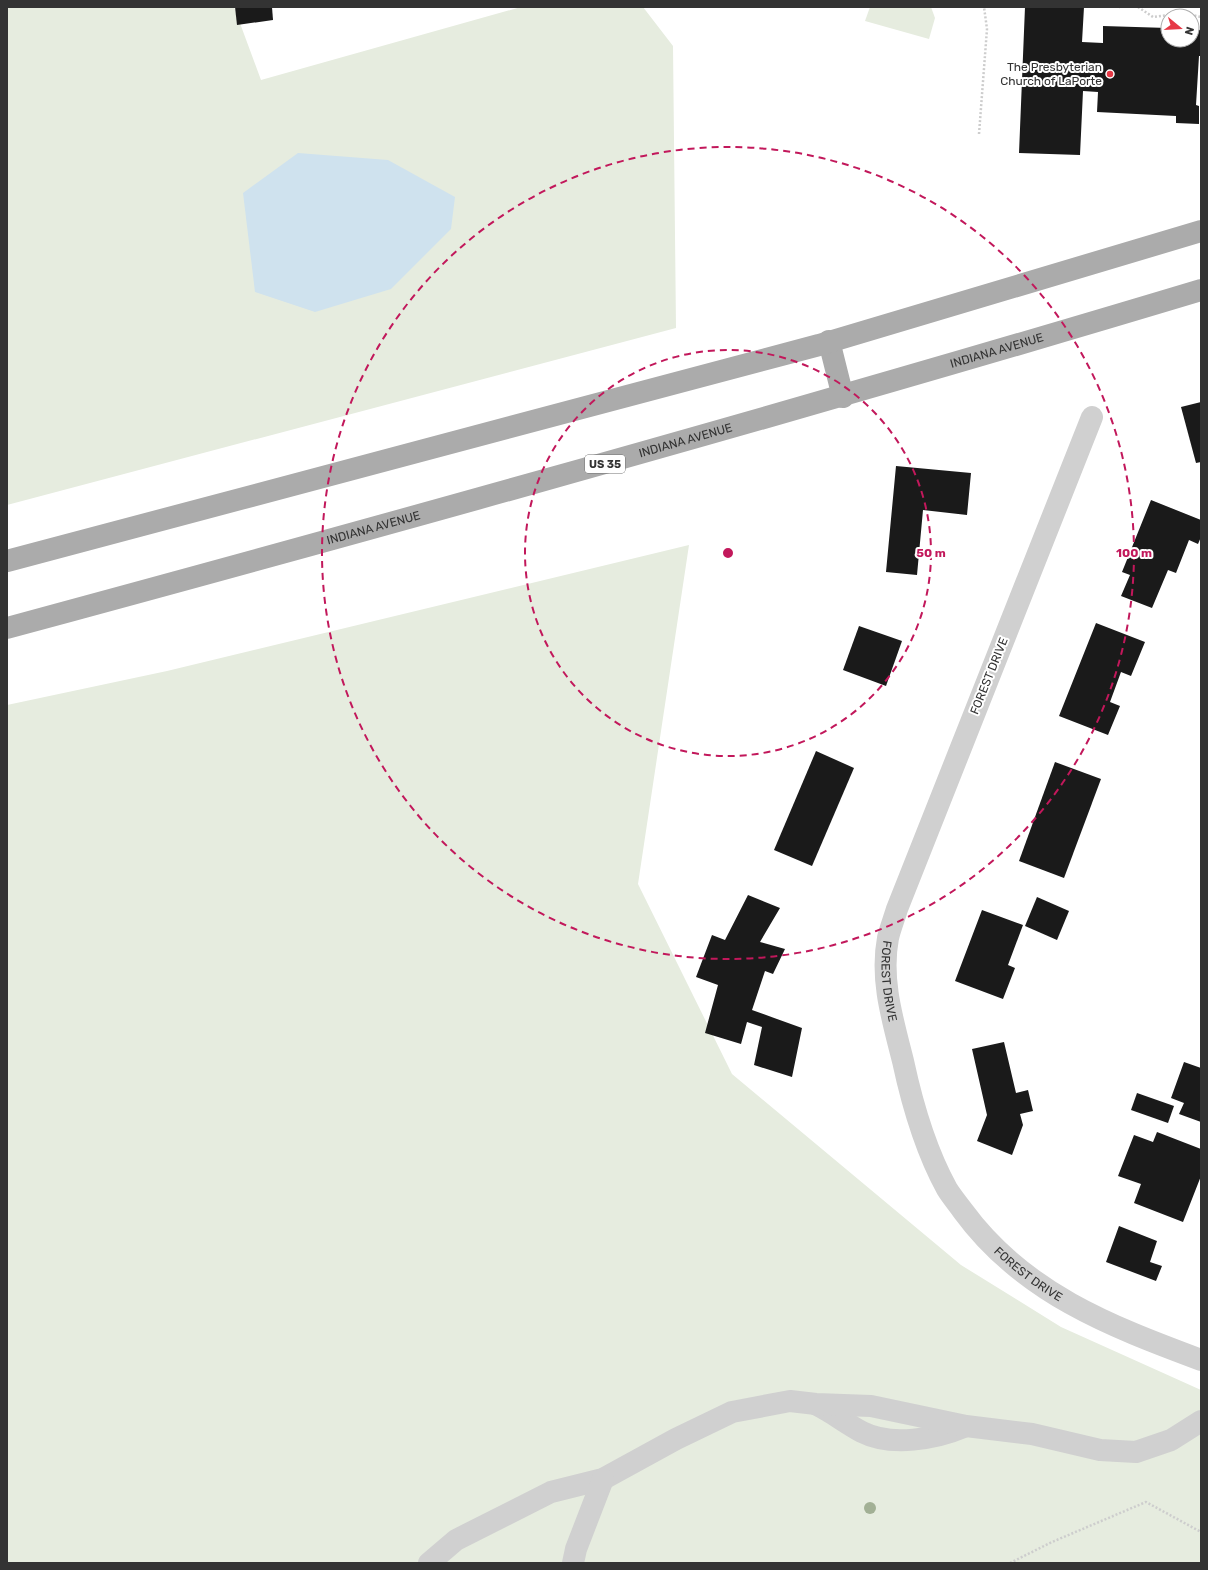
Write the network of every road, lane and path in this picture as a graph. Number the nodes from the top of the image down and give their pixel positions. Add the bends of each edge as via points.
1 (984, 7) edge
2 (1138, 7) edge
3 (1201, 17) edge
4 (979, 134) dead end
5 (1201, 231) edge
6 (1201, 290) edge
7 (829, 341) junction
8 (843, 396) junction
9 (1092, 417) dead end
10 (7, 561) edge
11 (7, 628) edge
12 (1201, 1360) edge
13 (816, 1404) junction
14 (1201, 1421) edge
15 (966, 1426) junction
16 (603, 1479) junction
17 (1201, 1532) edge
18 (429, 1563) edge
19 (573, 1563) edge
20 (1010, 1563) edge

1 - 4 path via 987,28
2 - 3 path via 1153,17 1183,13
5 - 7 main road
6 - 8 main road, INDIANA AVENUE / US 35
7 - 8 main road
7 - 10 main road
8 - 11 main road, INDIANA AVENUE / US 35 via 440,510
9 - 12 street, FOREST DRIVE via 897,909 888,938 885,967 887,993 909,1089 926,1141 947,1189 977,1230 1014,1266 1057,1297 1090,1315
13 - 15 street via 871,1406
13 - 15 street via 863,1433 889,1441 909,1440 955,1431
13 - 16 street via 790,1401 732,1412
14 - 15 street via 1170,1440 1136,1452 1100,1450 1032,1434
16 - 18 street via 551,1492 456,1540
16 - 19 street
17 - 20 path via 1146,1502

